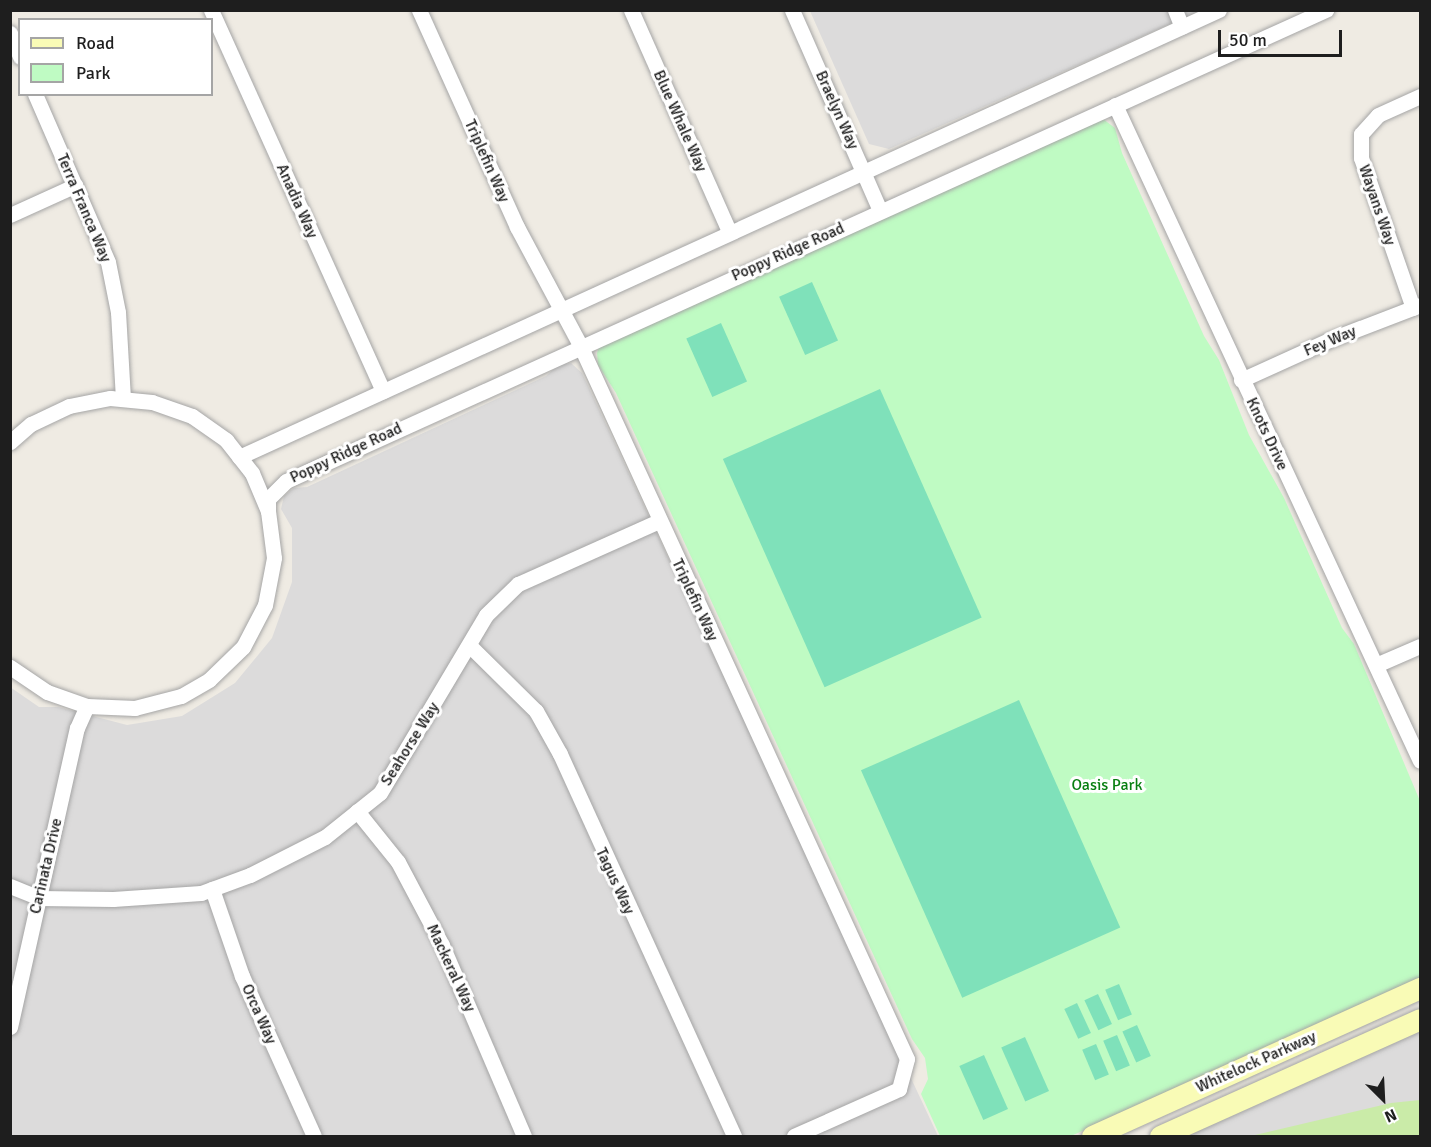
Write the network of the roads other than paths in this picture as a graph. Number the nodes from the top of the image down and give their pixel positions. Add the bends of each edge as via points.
1 (211, 10) edge
2 (419, 10) edge
3 (631, 10) edge
4 (792, 10) edge
5 (1175, 10) edge
6 (1219, 10) edge
7 (1326, 10) edge
8 (1182, 27) junction
9 (10, 33) edge
10 (18, 52) edge
11 (36, 96) edge
12 (1420, 96) edge
13 (1115, 105) junction
14 (863, 170) junction
15 (76, 185) junction
16 (880, 210) junction
17 (10, 215) edge
18 (729, 231) junction
19 (1417, 307) edge
20 (562, 309) junction
21 (580, 345) junction
22 (1241, 380) junction
23 (383, 391) junction
24 (123, 398) junction
25 (10, 442) edge
26 (239, 457) junction
27 (268, 511) junction
28 (659, 522) junction
29 (469, 645) junction
30 (1420, 646) edge
31 (1376, 665) junction
32 (10, 667) edge
33 (87, 706) junction
34 (1420, 761) edge
35 (357, 811) junction
36 (10, 886) edge
37 (212, 889) junction
38 (39, 898) junction
39 (1420, 988) edge
40 (1420, 1019) edge
41 (10, 1027) edge
42 (314, 1137) edge
43 (524, 1137) edge
44 (734, 1137) edge
45 (794, 1137) edge
46 (1092, 1137) edge
47 (1160, 1137) edge

1 - 23 street, Anadia Way
2 - 20 street, Triplefin Way via 513,219
3 - 18 street, Blue Whale Way
4 - 14 street, Braelyn Way
5 - 8 street
6 - 8 street
7 - 13 street, Poppy Ridge Road
8 - 14 street
9 - 10 street
11 - 15 street, Terra Franca Way
12 - 19 street, Wayans Way via 1378,116 1360,134 1361,158
13 - 16 street, Poppy Ridge Road
13 - 22 street, Knots Drive
14 - 16 street, Braelyn Way
14 - 18 street
15 - 17 street
15 - 24 street, Terra Franca Way via 100,239 114,286
16 - 21 street, Poppy Ridge Road
18 - 20 street
19 - 22 street, Fey Way via 1329,340
20 - 21 street, Triplefin Way
20 - 23 street
21 - 27 street, Poppy Ridge Road via 286,481 268,499
21 - 28 street, Triplefin Way
22 - 31 street, Knots Drive
23 - 26 street
24 - 25 street via 69,406 31,424
24 - 26 street via 152,402 192,416 226,440
26 - 27 street via 252,473
27 - 33 street via 274,542 270,590 259,620 233,659 202,684 166,702 119,710
28 - 29 street, Seahorse Way via 518,584 486,615
28 - 45 street, Triplefin Way via 907,1059 899,1089
29 - 35 street, Seahorse Way via 380,793
29 - 44 street, Tagus Way via 536,711 560,754
30 - 31 street
31 - 34 street, Knots Drive
32 - 33 street via 47,693
33 - 38 street, Carinata Drive via 77,728
35 - 37 street, Seahorse Way via 325,837 250,875
35 - 43 street, Mackeral Way via 398,862 442,945
36 - 38 street, Seahorse Way
37 - 38 street, Seahorse Way via 113,899
37 - 42 street, Orca Way via 242,976
38 - 41 street, Carinata Drive
39 - 46 main road, Whitelock Parkway
40 - 47 main road, Whitelock Parkway

